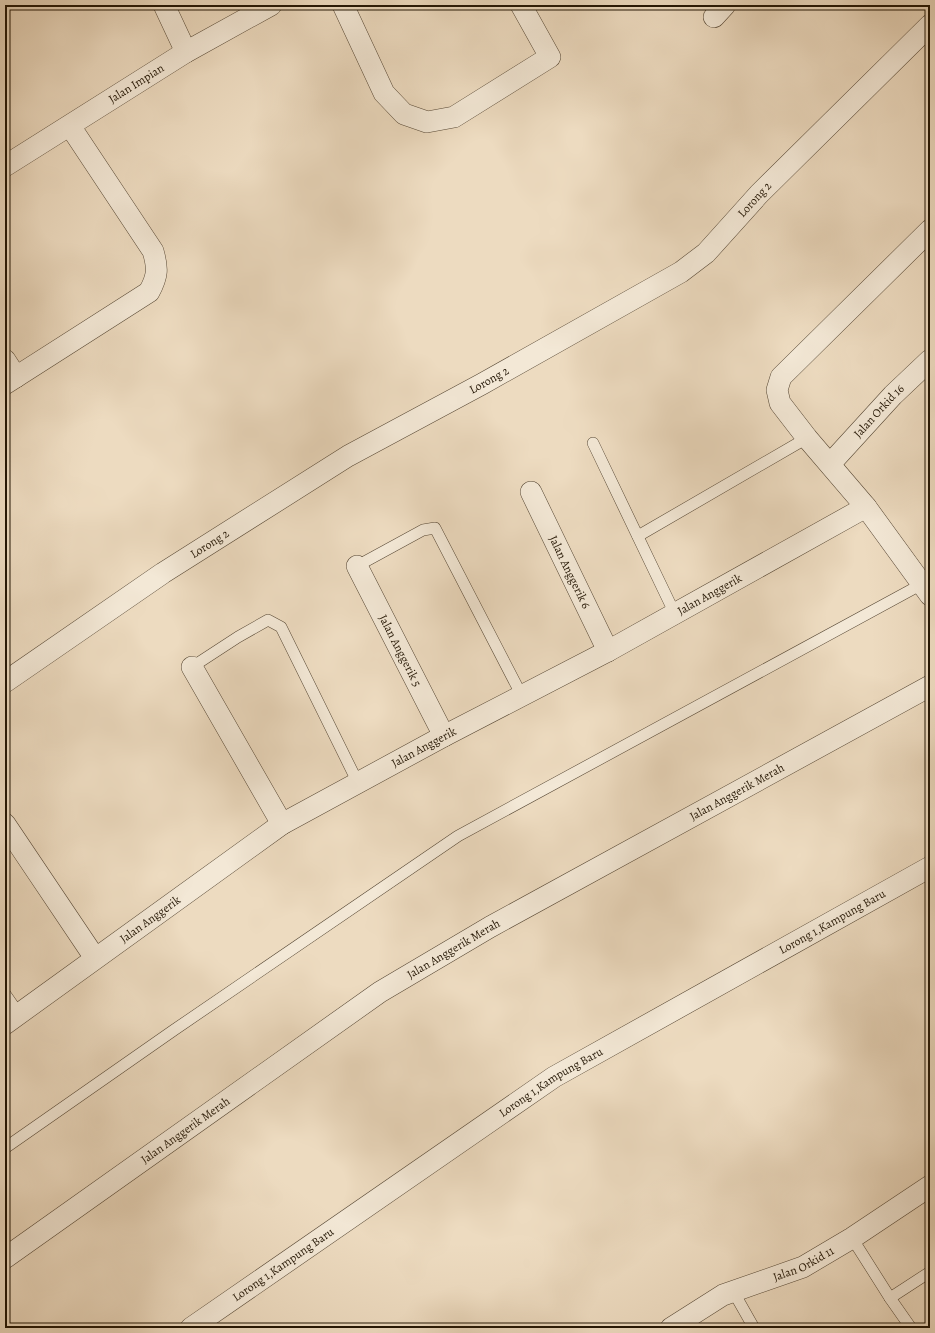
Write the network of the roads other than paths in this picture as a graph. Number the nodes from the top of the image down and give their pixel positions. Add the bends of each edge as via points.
1 (164, 5) edge
2 (271, 5) edge
3 (343, 5) edge
4 (521, 5) edge
5 (245, 11) edge
6 (930, 25) edge
7 (186, 52) junction
8 (70, 126) junction
9 (5, 166) edge
10 (930, 230) edge
11 (930, 360) edge
12 (9, 374) edge
13 (807, 438) junction
14 (593, 443) dead end
15 (830, 464) junction
16 (531, 492) dead end
17 (866, 507) junction
18 (638, 536) junction
19 (357, 566) joint
20 (926, 589) edge
21 (675, 614) junction
22 (608, 651) junction
23 (192, 667) joint
24 (5, 682) edge
25 (930, 686) edge
26 (522, 696) junction
27 (444, 736) junction
28 (358, 783) junction
29 (5, 824) edge
30 (282, 824) junction
31 (930, 867) edge
32 (95, 958) junction
33 (5, 994) edge
34 (12, 1019) edge
35 (5, 1148) edge
36 (930, 1186) edge
37 (852, 1238) junction
38 (5, 1258) edge
39 (930, 1272) edge
40 (733, 1291) junction
41 (890, 1298) junction
42 (191, 1328) edge
43 (671, 1328) edge
44 (754, 1328) edge
45 (911, 1328) edge

1 - 7 street
2 - 5 street, Jalan Impian
3 - 4 street via 384,93 404,114 427,122 454,117 550,57
5 - 7 street, Jalan Impian
6 - 24 street, Lorong 2 via 759,194 706,253 680,272 348,456 163,573
7 - 8 street, Jalan Impian
8 - 9 street, Jalan Impian
8 - 12 street via 153,251 157,271 155,282 149,292
10 - 13 street via 781,377 777,390 780,403
11 - 15 street, Jalan Orkid 16
13 - 15 street
13 - 18 lane
14 - 18 lane
15 - 17 street
16 - 22 street, Jalan Anggerik 6
17 - 20 street
17 - 21 street, Jalan Anggerik
18 - 21 lane
19 - 26 lane via 418,532 435,528
19 - 27 street, Jalan Anggerik 5
20 - 35 lane via 458,836
21 - 22 street, Jalan Anggerik
22 - 26 street, Jalan Anggerik
23 - 28 lane via 238,636 268,620 280,627
23 - 30 street
25 - 38 street, Jalan Anggerik Merah via 490,927 380,992
26 - 27 street, Jalan Anggerik
27 - 28 street, Jalan Anggerik
28 - 30 street, Jalan Anggerik
29 - 32 street
30 - 32 street, Jalan Anggerik
31 - 42 street, Lorong 1,Kampung Baru via 554,1077
32 - 34 street, Jalan Anggerik
33 - 34 lane
36 - 37 street, Jalan Orkid 11
37 - 40 street, Jalan Orkid 11 via 803,1267
37 - 41 lane
39 - 41 lane
40 - 43 street, Jalan Orkid 11
40 - 44 lane
41 - 45 lane

